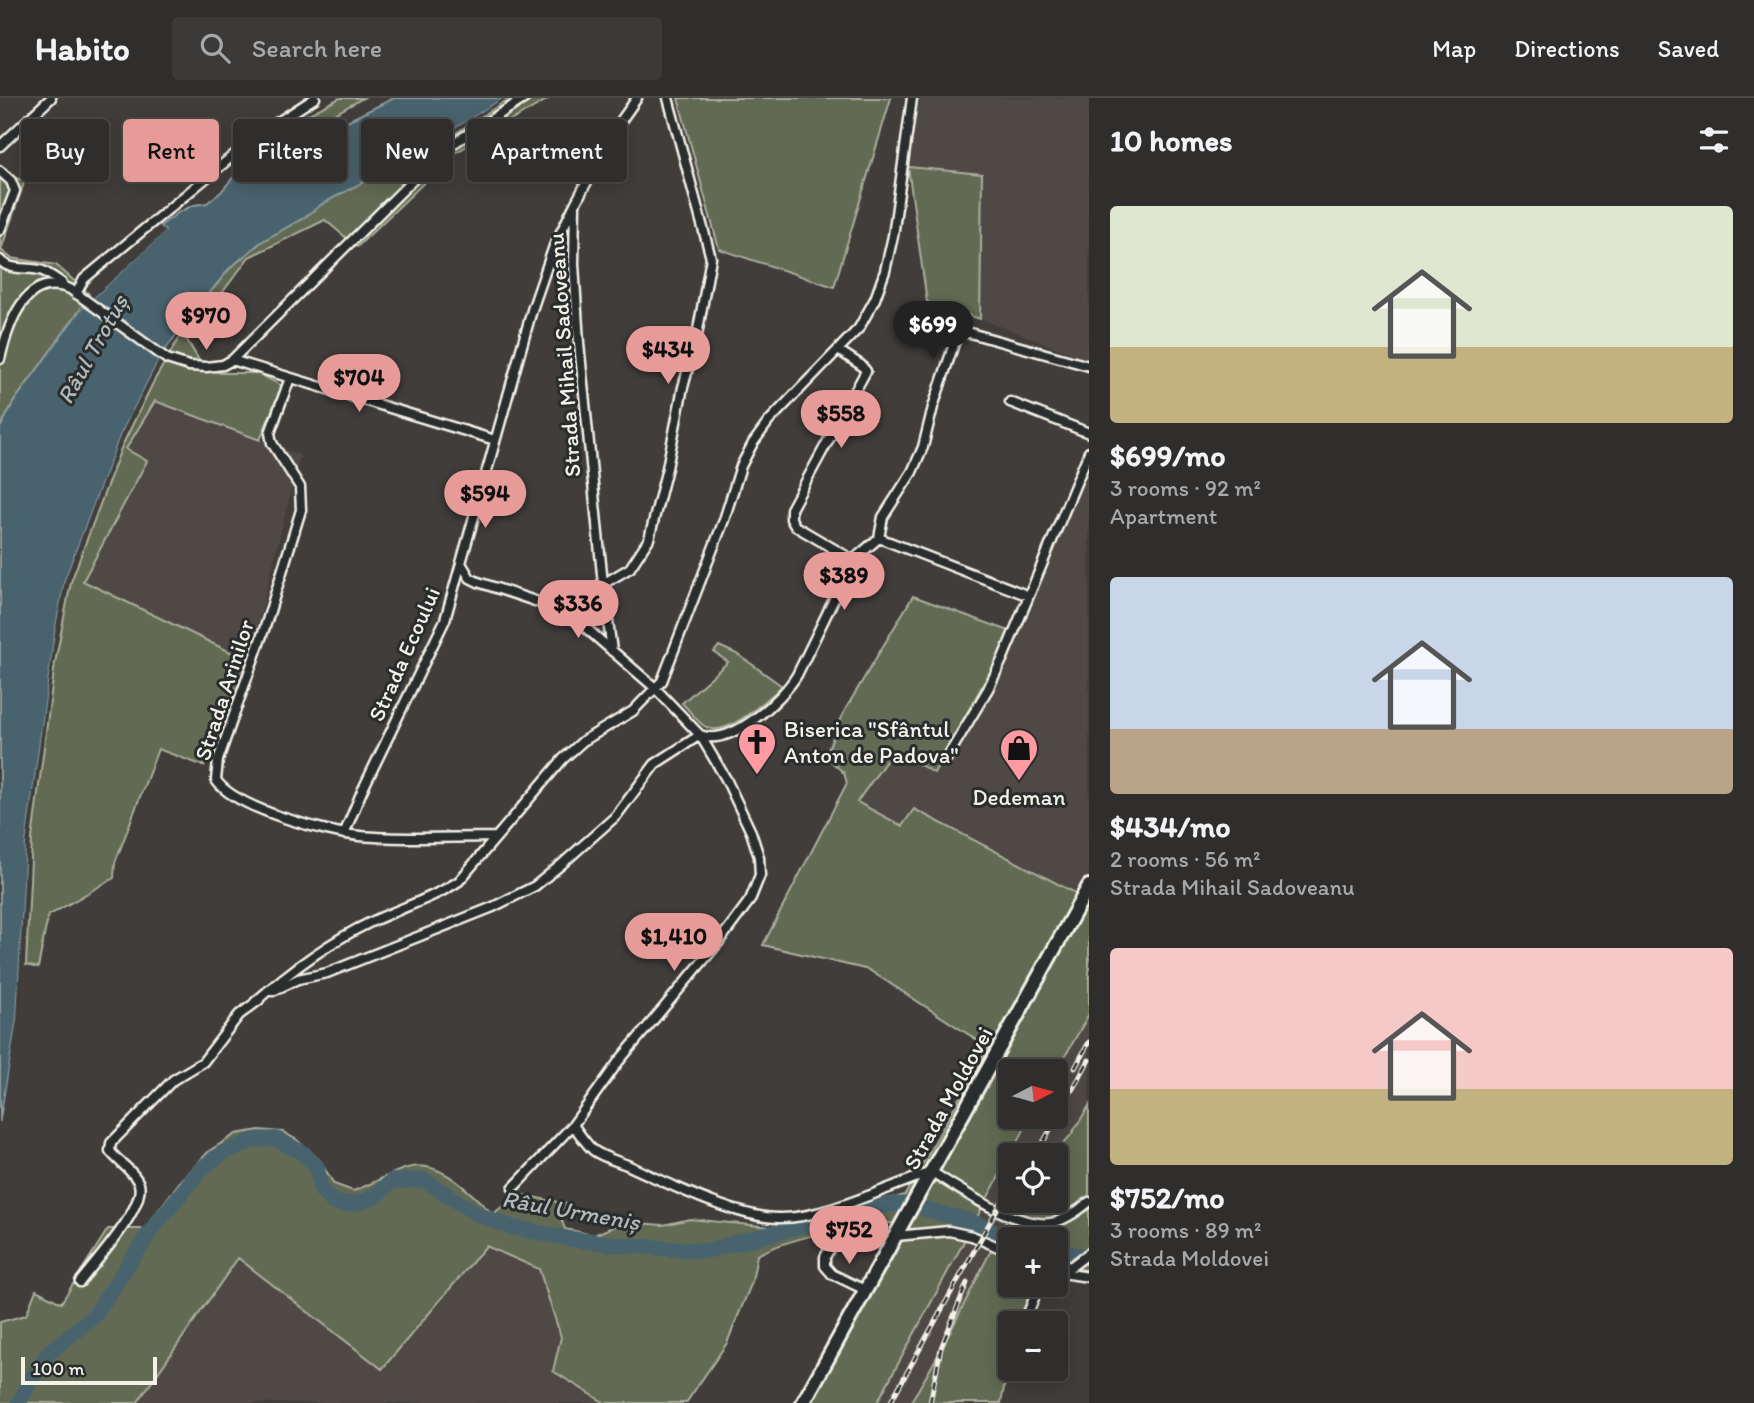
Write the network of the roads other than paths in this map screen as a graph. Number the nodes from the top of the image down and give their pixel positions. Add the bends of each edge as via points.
1 (51, 98) edge
2 (315, 98) edge
3 (525, 98) edge
4 (637, 98) edge
5 (668, 98) edge
6 (912, 98) edge
7 (0, 146) edge
8 (0, 171) edge
9 (575, 204) junction
10 (0, 230) edge
11 (0, 260) edge
12 (73, 291) junction
13 (838, 350) junction
14 (0, 359) edge
15 (232, 360) junction
16 (1089, 366) edge
17 (290, 378) junction
18 (1010, 402) dead end
19 (1089, 433) edge
20 (495, 440) junction
21 (1089, 452) edge
22 (879, 538) junction
23 (853, 560) junction
24 (461, 563) junction
25 (603, 584) junction
26 (1029, 596) junction
27 (612, 650) junction
28 (654, 687) junction
29 (700, 736) junction
30 (946, 761) dead end
31 (344, 834) junction
32 (496, 837) junction
33 (1089, 886) edge
34 (255, 1002) junction
35 (573, 1125) junction
36 (932, 1172) junction
37 (513, 1188) dead end
38 (1089, 1202) edge
39 (896, 1236) junction
40 (834, 1241) dead end
41 (998, 1247) edge
42 (1089, 1254) edge
43 (1068, 1267) edge
44 (1068, 1273) edge
45 (1089, 1277) edge
46 (80, 1282) dead end
47 (865, 1290) junction
48 (803, 1403) edge

1 - 7 street
2 - 12 street via 258,135
3 - 15 street via 443,150
4 - 9 street, Strada Mihail Sadoveanu
5 - 25 street via 711,258 649,540 630,568
6 - 13 street via 886,271 859,328
8 - 10 street via 15,191
9 - 20 street, Strada Ecoului via 554,246 532,310
9 - 25 street, Strada Mihail Sadoveanu via 579,344
11 - 12 street via 13,268 45,272
12 - 14 street via 48,285 34,291 12,319
12 - 15 street via 167,359 205,367
13 - 23 street via 866,371 791,509 791,519 795,526
13 - 28 street via 753,443 671,659 662,681
15 - 17 street
16 - 22 street via 960,333 923,447 883,517
17 - 20 street
17 - 31 street, Strada Arinilor via 270,433 300,487 301,510 218,760 216,780 227,793 265,811
18 - 19 street
20 - 24 street, Strada Ecoului
21 - 26 street
22 - 23 street
22 - 26 street
23 - 29 street via 786,691 728,735
24 - 27 street via 470,578 547,605 579,622
24 - 31 street, Strada Ecoului via 445,620
25 - 27 street, Strada Mihail Sadoveanu
26 - 30 street via 988,689
27 - 28 street
28 - 29 street
28 - 32 street via 633,711 572,750
29 - 34 street via 655,764 615,816 535,886 327,973 287,983
29 - 35 street via 751,832 760,875 750,900 718,943 619,1061
31 - 32 street, Strada Arinilor
32 - 34 street via 459,881 321,948
33 - 36 main road, Strada Moldovei
34 - 46 street via 231,1024 203,1062 173,1080 111,1143 110,1151 138,1181 140,1195 128,1220
35 - 36 street via 594,1150 738,1210 777,1218 828,1208
35 - 37 street
36 - 38 street via 984,1204 1031,1222 1053,1223
36 - 39 main road, Strada Moldovei
39 - 41 street via 949,1231
39 - 47 main road, Strada Moldovei
40 - 47 street via 825,1266
42 - 43 street
44 - 45 street
47 - 48 main road, Strada Moldovei

